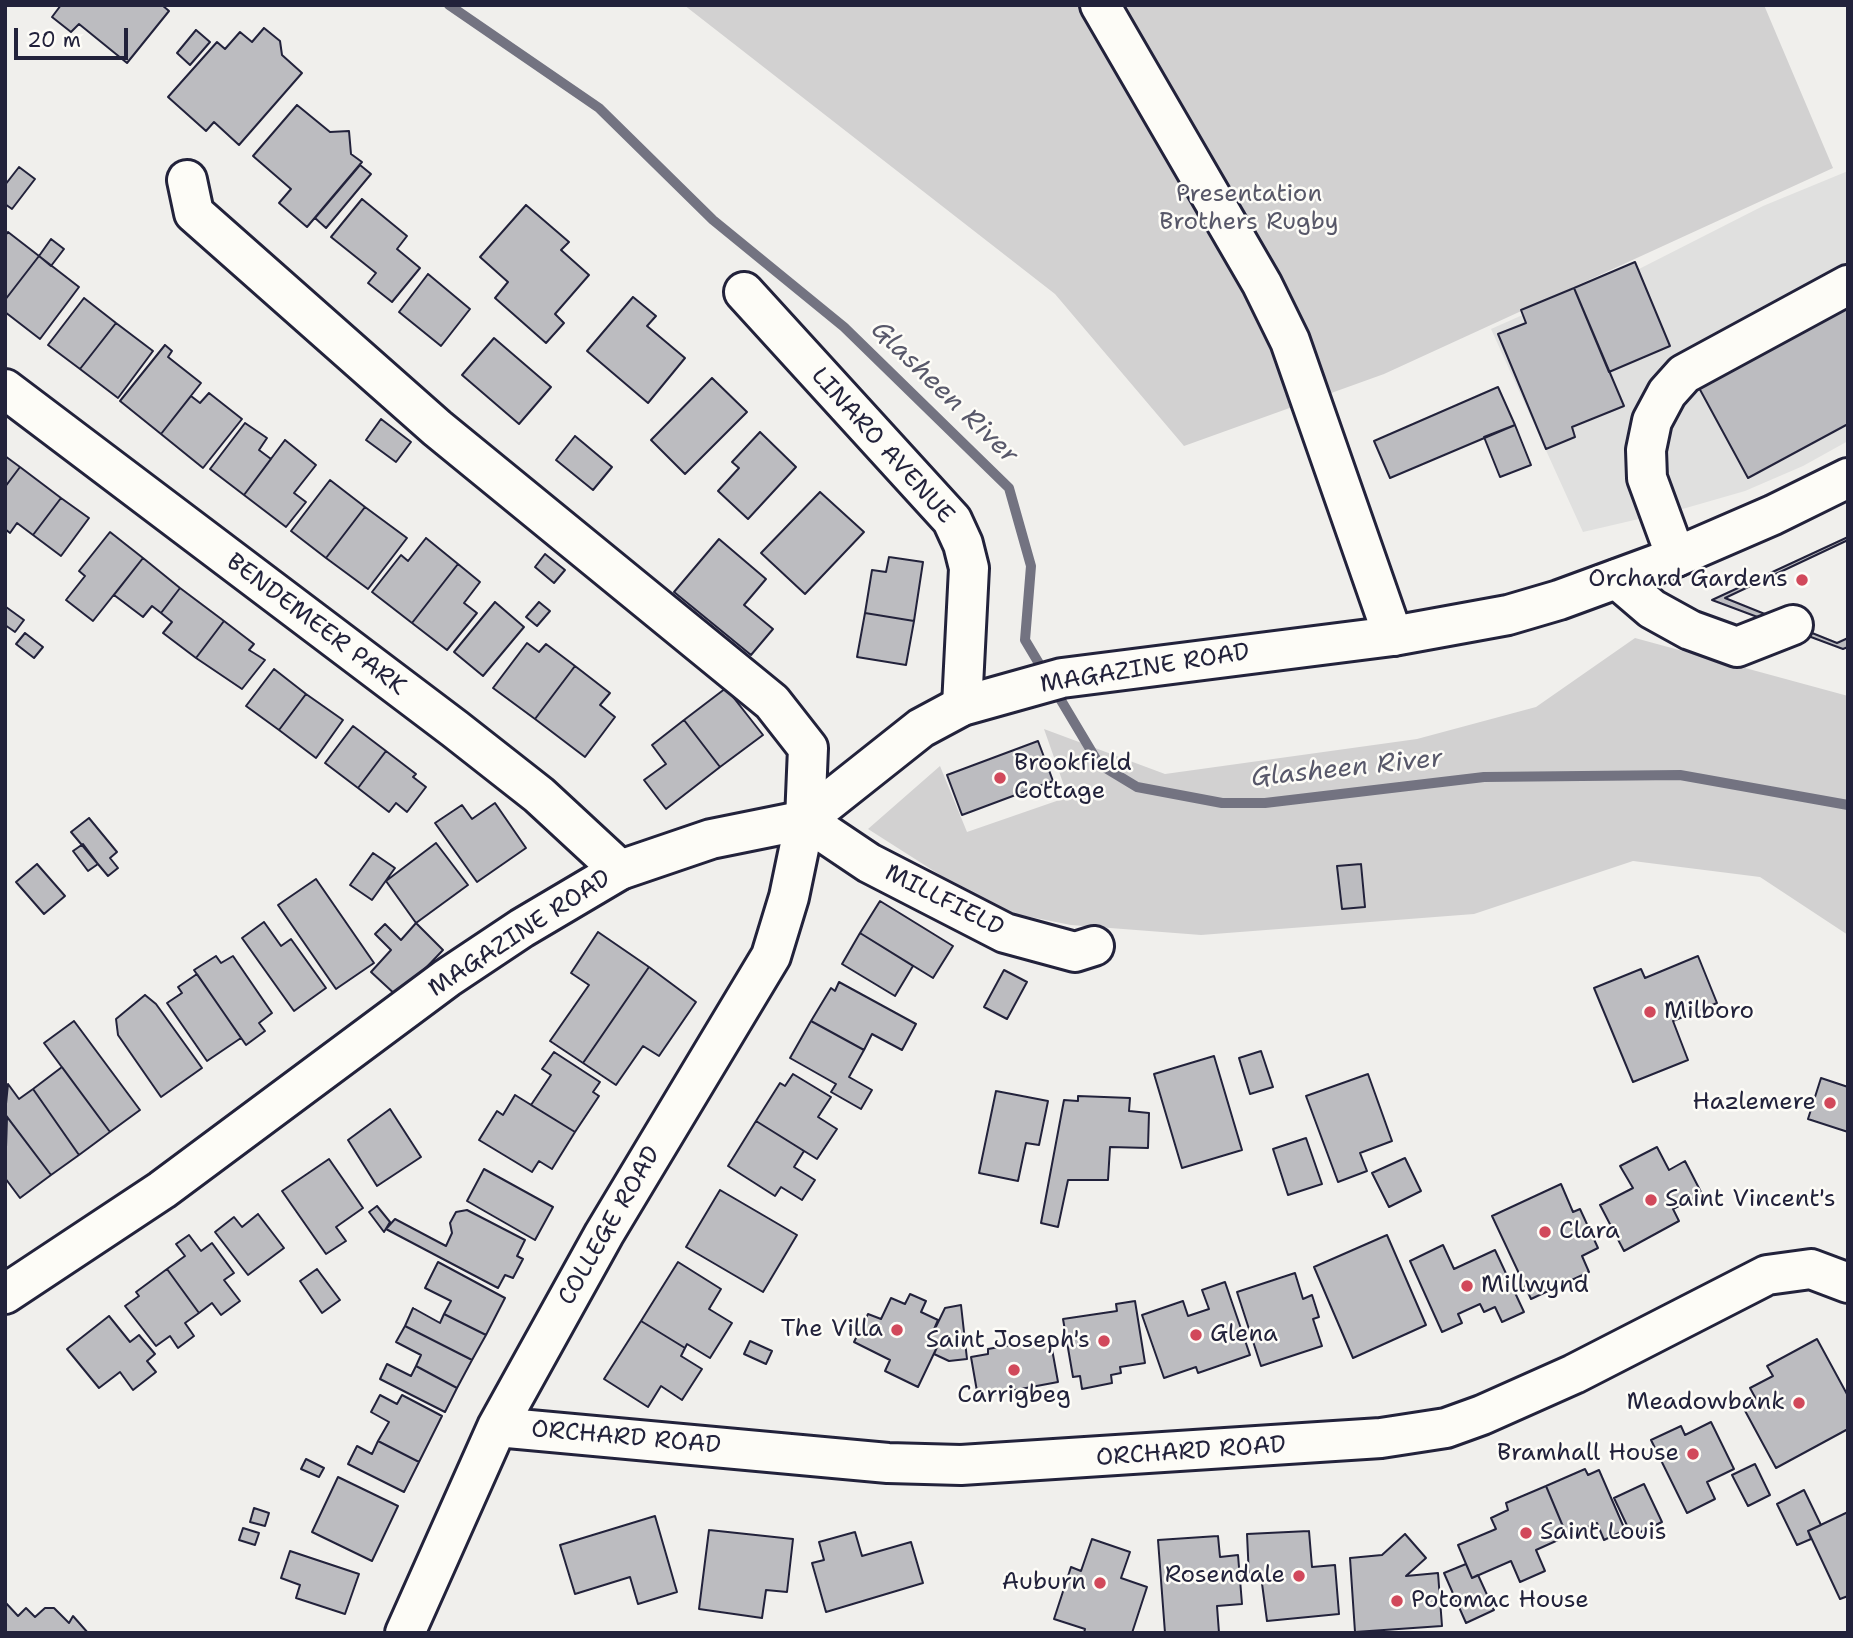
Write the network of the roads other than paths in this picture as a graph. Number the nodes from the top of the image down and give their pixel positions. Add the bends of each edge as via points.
1 (1100, 5) edge
2 (187, 180) dead end
3 (1848, 285) edge
4 (744, 292) dead end
5 (5, 389) edge
6 (1848, 478) edge
7 (1676, 557) junction
8 (1617, 579) junction
9 (1793, 625) dead end
10 (1393, 636) junction
11 (962, 706) junction
12 (805, 820) junction
13 (620, 870) junction
14 (1094, 946) dead end
15 (1848, 1283) edge
16 (5, 1294) edge
17 (497, 1427) junction
18 (405, 1633) edge

1 - 10 street via 1262,284 1290,341
2 - 12 street, COLLEGE ROAD via 194,213 437,428 772,702 808,748
3 - 7 street via 1684,374 1667,393 1651,421 1647,478
4 - 11 street, LINARO AVENUE via 952,520 970,568
5 - 13 street, BENDEMEER PARK via 455,729 539,795
6 - 7 street, MAGAZINE ROAD
7 - 8 street, MAGAZINE ROAD
8 - 9 street via 1652,609 1690,631 1737,647
8 - 10 street, MAGAZINE ROAD via 1508,615
10 - 11 street, MAGAZINE ROAD via 1062,678
11 - 12 street, MAGAZINE ROAD via 921,728
12 - 13 street, MAGAZINE ROAD via 711,839
12 - 14 street, MILLFIELD via 869,863 1005,933 1075,952
12 - 17 street, COLLEGE ROAD via 771,956 604,1234
13 - 16 street, MAGAZINE ROAD via 447,978 162,1190
15 - 17 street, ORCHARD ROAD via 1811,1269 1768,1275 1574,1374 1482,1415 1446,1428 1381,1438 961,1465 888,1463
17 - 18 street, COLLEGE ROAD

